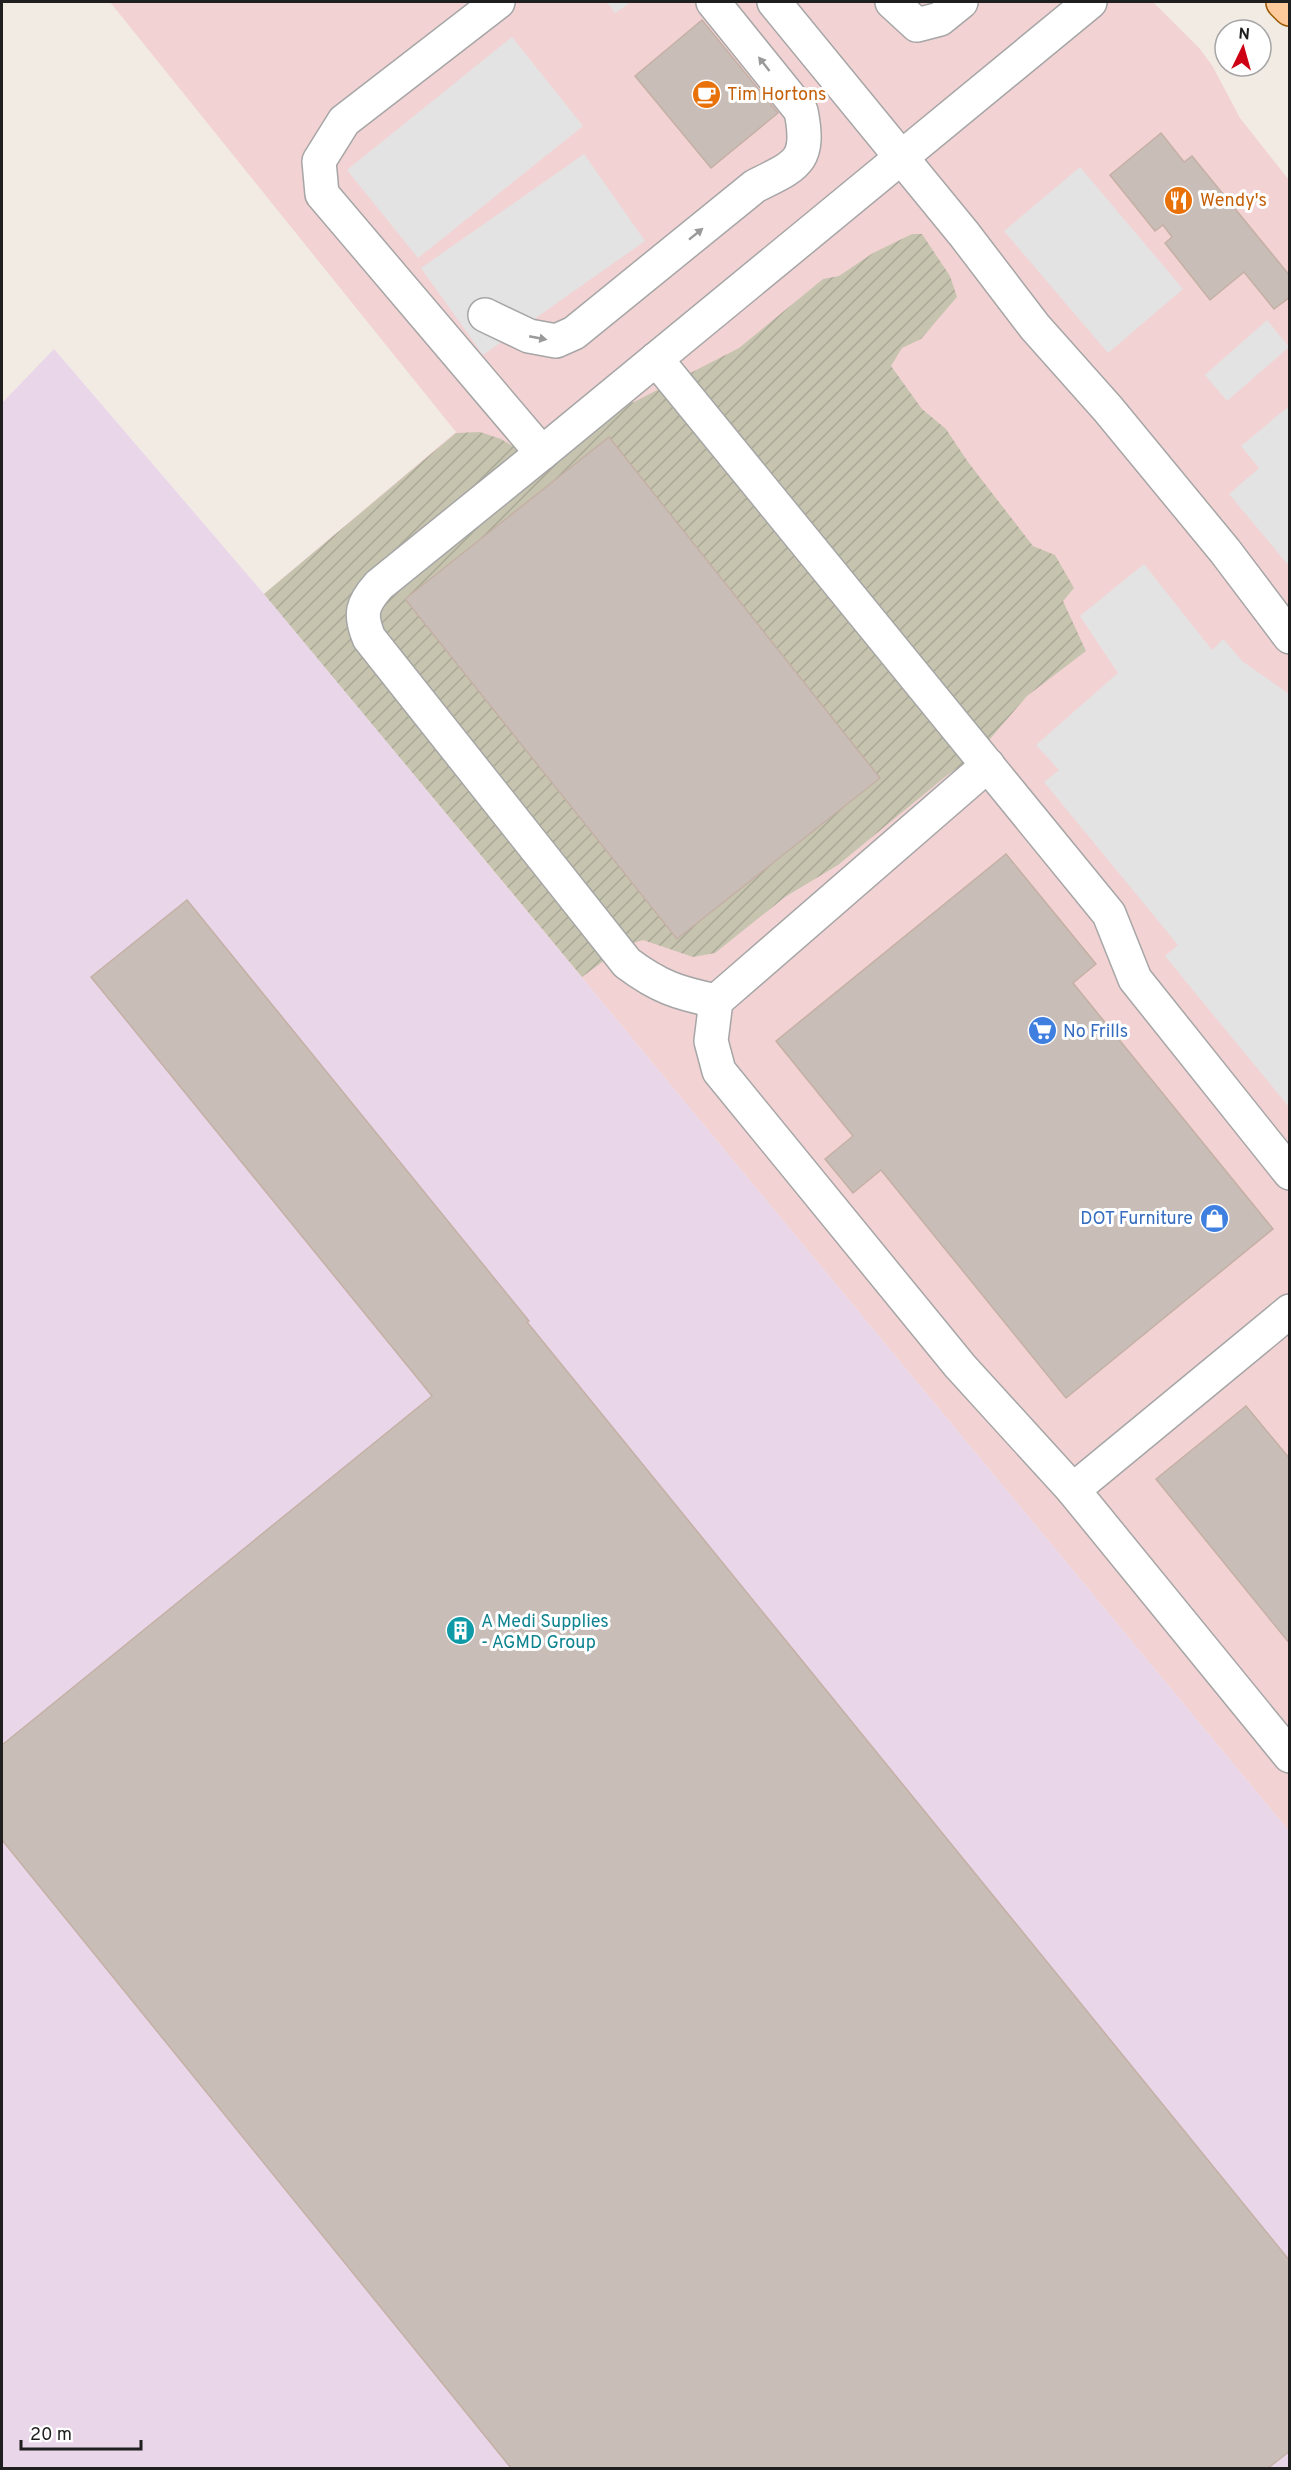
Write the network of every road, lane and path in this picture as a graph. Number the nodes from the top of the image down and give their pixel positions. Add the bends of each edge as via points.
1 (498, 2) edge
2 (713, 2) edge
3 (774, 2) edge
4 (892, 2) edge
5 (961, 2) edge
6 (1090, 2) edge
7 (1283, 2) edge
8 (1290, 9) edge
9 (900, 156) junction
10 (484, 315) dead end
11 (656, 358) junction
12 (542, 453) junction
13 (1290, 637) edge
14 (988, 765) junction
15 (716, 1001) junction
16 (1290, 1173) edge
17 (1290, 1311) edge
18 (1072, 1490) junction
19 (1290, 1756) edge

1 - 12 lane via 344,121 319,161 322,194
10 -> 2 lane via 529,336 556,341 574,333 755,186 788,169 802,154 805,133 801,111
3 - 9 lane
4 - 5 lane via 917,25 940,19
6 - 9 lane
7 - 8 main road
9 - 11 lane
9 - 13 lane via 1035,327 1225,551
11 - 12 lane
11 - 14 lane
12 - 15 lane via 379,585 363,610 363,624 369,638 627,963 649,980 678,993
14 - 15 lane
14 - 16 lane via 1109,914 1135,979
15 - 18 lane via 711,1041 719,1071 960,1366
17 - 18 lane
18 - 19 lane

